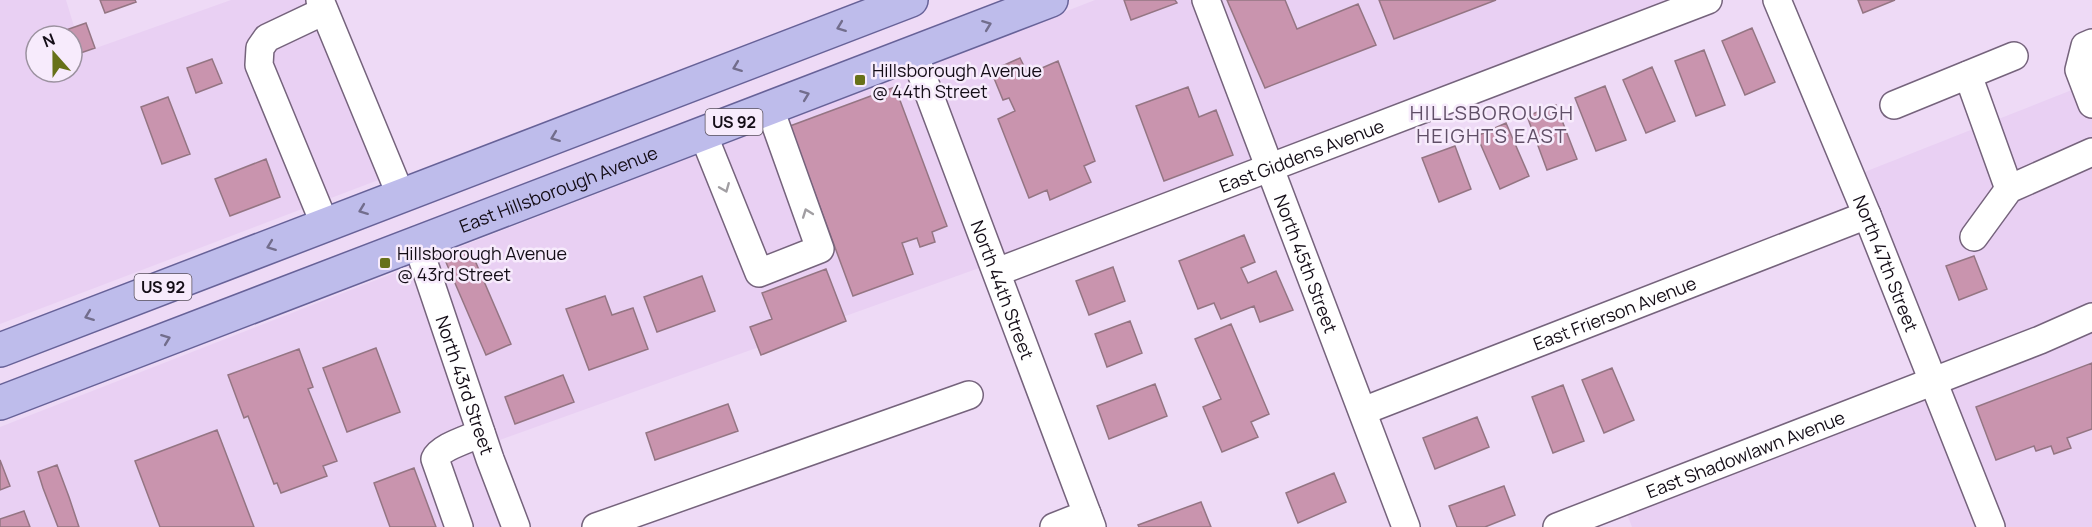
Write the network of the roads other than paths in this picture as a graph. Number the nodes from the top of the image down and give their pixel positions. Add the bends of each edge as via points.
1 (1051, 0) edge
2 (1206, 0) edge
3 (1707, 0) edge
4 (1777, 0) edge
5 (892, 3) edge
6 (322, 6) edge
7 (2092, 42) edge
8 (914, 54) junction
9 (2014, 56) dead end
10 (1968, 75) junction
11 (2092, 104) edge
12 (1893, 105) dead end
13 (770, 108) junction
14 (703, 134) junction
15 (2092, 152) edge
16 (1269, 166) junction
17 (471, 170) junction
18 (2009, 189) junction
19 (400, 196) junction
20 (1867, 215) junction
21 (325, 225) junction
22 (1974, 237) dead end
23 (417, 243) junction
24 (342, 272) junction
25 (997, 272) junction
26 (2092, 317) edge
27 (0, 350) edge
28 (1934, 381) junction
29 (969, 395) dead end
30 (0, 403) edge
31 (1363, 411) junction
32 (482, 433) junction
33 (1090, 520) edge
34 (459, 527) edge
35 (516, 527) edge
36 (596, 527) edge
37 (1054, 527) edge
38 (1407, 527) edge
39 (1557, 527) edge
40 (1991, 527) edge

8 -> 1 main road, East Hillsborough Avenue / US 92
2 - 16 street, North 45th Street
3 - 16 street, East Giddens Avenue
4 - 20 street, North 47th Street
5 -> 17 main road, US 92
6 - 19 street
6 - 21 street via 267,38 260,48 259,65
7 - 11 street via 2085,46 2079,70
13 -> 8 main road, East Hillsborough Avenue / US 92
8 - 25 street, North 44th Street
9 - 10 street
10 - 12 street
10 - 18 street
13 - 14 main road, East Hillsborough Avenue / US 92
14 -> 13 street via 759,273 820,249
14 - 23 main road, East Hillsborough Avenue / US 92
15 - 18 street
16 - 25 street, East Giddens Avenue
16 - 31 street, North 45th Street
17 - 19 main road, US 92
17 - 23 main road via 459,196 425,209
18 - 22 street
19 -> 21 main road, US 92
19 - 24 main road via 392,222 359,235
20 - 28 street, North 47th Street
20 - 31 street, East Frierson Avenue
21 -> 27 main road, US 92
23 - 24 main road, East Hillsborough Avenue / US 92
23 - 32 street, North 43rd Street
30 -> 24 main road, East Hillsborough Avenue / US 92
25 - 33 street, North 44th Street
26 - 28 street, East Shadowlawn Avenue
28 - 39 street, East Shadowlawn Avenue
28 - 40 street, North 47th Street
29 - 36 street
31 - 38 street, North 45th Street
32 - 34 street via 436,454
32 - 35 street, North 43rd Street
33 - 37 street

